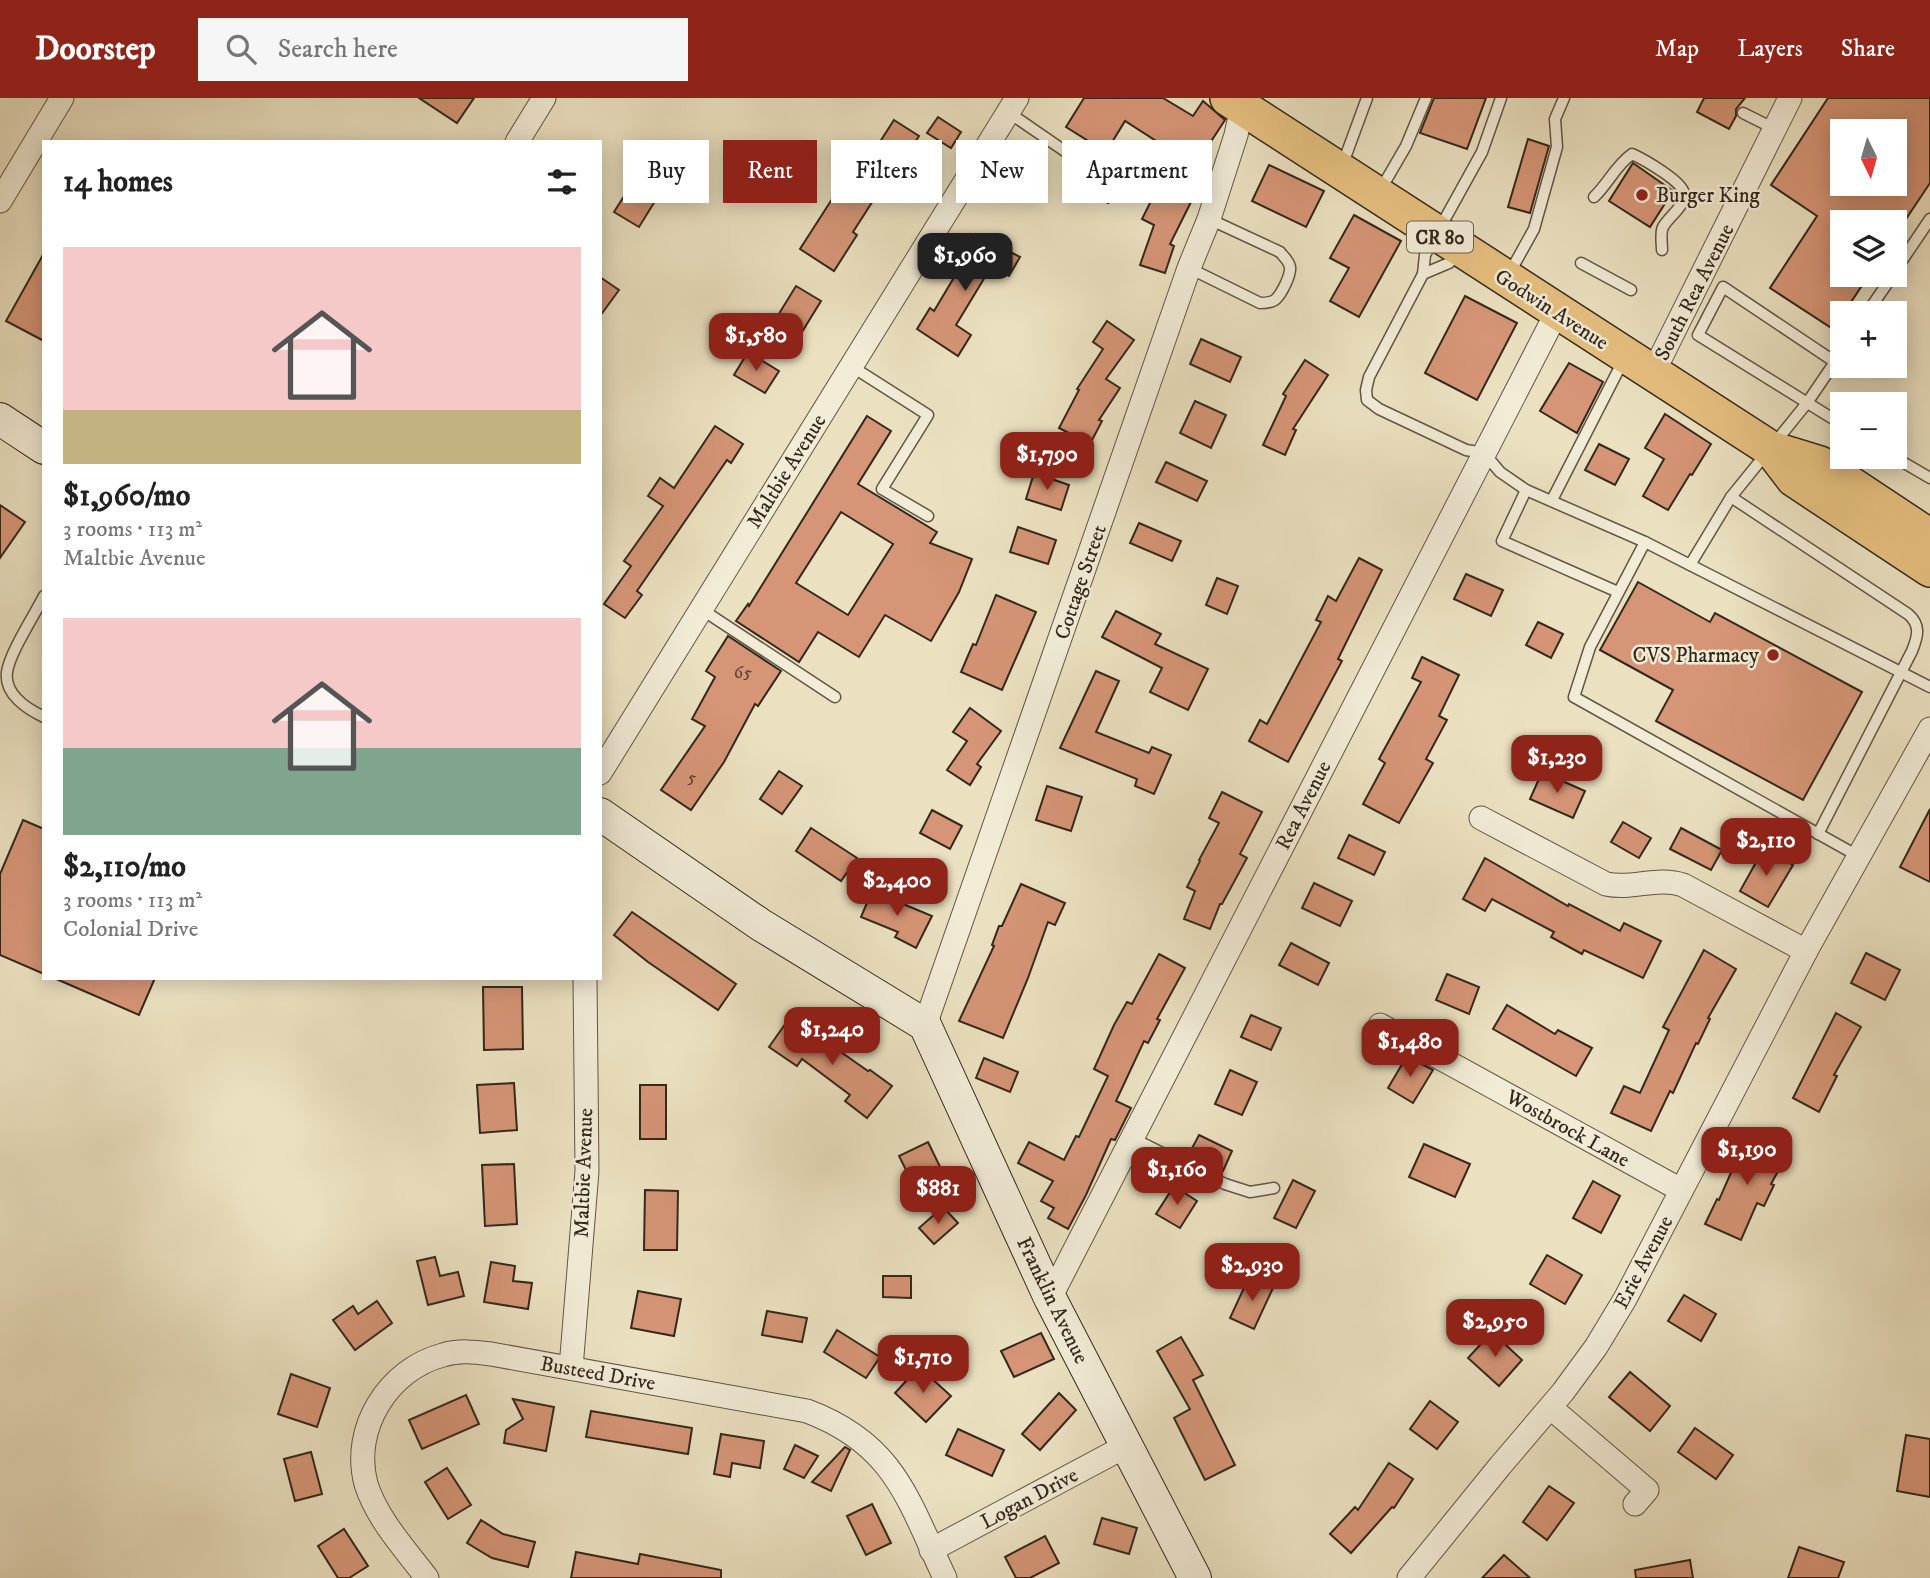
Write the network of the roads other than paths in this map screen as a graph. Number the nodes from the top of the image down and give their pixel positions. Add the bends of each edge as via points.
1 (62, 98) edge
2 (544, 98) edge
3 (1367, 98) edge
4 (1426, 98) edge
5 (1502, 98) edge
6 (1564, 98) edge
7 (1790, 98) edge
8 (1238, 101) edge
9 (1013, 105) edge
10 (1743, 113) dead end
11 (1775, 130) junction
12 (518, 140) edge
13 (1062, 146) edge
14 (1340, 172) junction
15 (1377, 196) junction
16 (1594, 197) dead end
17 (0, 201) edge
18 (1209, 219) junction
19 (1930, 219) edge
20 (1448, 242) junction
21 (1662, 250) dead end
22 (1907, 254) edge
23 (1581, 263) dead end
24 (1189, 268) junction
25 (1423, 274) junction
26 (1506, 279) junction
27 (1631, 290) dead end
28 (1688, 302) junction
29 (1556, 312) junction
30 (1707, 317) junction
31 (1830, 359) edge
32 (1639, 365) junction
33 (851, 366) junction
34 (1830, 369) edge
35 (1807, 403) junction
36 (1830, 417) edge
37 (0, 419) edge
38 (42, 447) edge
39 (1771, 449) junction
40 (1484, 453) junction
41 (1907, 464) edge
42 (1930, 478) edge
43 (1526, 490) junction
44 (1731, 497) junction
45 (1552, 500) junction
46 (928, 516) dead end
47 (1928, 531) edge
48 (1645, 542) junction
49 (1690, 565) junction
50 (1930, 569) edge
51 (1618, 592) junction
52 (42, 601) edge
53 (701, 609) junction
54 (1899, 672) junction
55 (1930, 687) edge
56 (835, 697) dead end
57 (42, 716) edge
58 (1930, 729) edge
59 (602, 770) edge
60 (602, 815) edge
61 (1481, 818) dead end
62 (1818, 834) junction
63 (1858, 856) junction
64 (1806, 951) junction
65 (584, 980) edge
66 (925, 1025) junction
67 (1380, 1025) dead end
68 (1132, 1138) junction
69 (1274, 1188) dead end
70 (1681, 1191) junction
71 (1050, 1298) junction
72 (571, 1368) junction
73 (1551, 1408) junction
74 (1126, 1446) junction
75 (1636, 1504) dead end
76 (931, 1550) junction
77 (427, 1578) edge
78 (944, 1578) edge
79 (1195, 1578) edge
80 (1409, 1578) edge

1 - 17 street
2 - 12 street
3 - 14 lane
4 - 15 lane via 1406,146
5 - 20 lane
6 - 26 lane via 1555,120 1557,146 1534,229
7 - 11 street, South Rea Avenue
8 - 14 main road, Godwin Avenue / CR 80
8 - 18 street, Cottage Street via 1236,135
9 - 13 lane
9 - 33 street, Maltbie Avenue
10 - 11 lane
11 - 28 street, South Rea Avenue
14 - 15 main road, Godwin Avenue / CR 80
15 - 20 main road, Godwin Avenue / CR 80
16 - 21 lane via 1632,154 1681,186 1685,193 1682,201 1661,229
18 - 24 street, Cottage Street
18 - 24 lane via 1280,252 1290,268 1288,276 1278,298 1260,303
19 - 22 lane
20 - 25 lane via 1425,255
20 - 25 lane via 1449,263
20 - 26 main road, Godwin Avenue / CR 80
23 - 27 lane
24 - 66 street, Cottage Street
25 - 40 lane via 1369,377 1367,400 1466,450
26 - 29 main road, Godwin Avenue / CR 80
28 - 30 lane
28 - 32 street, South Rea Avenue
29 - 32 main road, Godwin Avenue / CR 80
29 - 40 street, Rea Avenue
30 - 31 lane via 1723,287
30 - 35 lane via 1698,335
32 - 39 main road, Godwin Avenue / CR 80
32 - 45 lane
33 - 46 lane via 928,415 882,489
33 - 53 street, Maltbie Avenue
34 - 35 lane
35 - 36 lane
35 - 39 lane
37 - 38 street
39 - 44 lane
39 - 47 main road, Godwin Avenue / CR 80 via 1820,464
39 - 50 main road, Godwin Avenue / CR 80 via 1794,479
40 - 43 lane via 1500,472
40 - 68 street, Rea Avenue
41 - 42 lane
43 - 45 lane
43 - 51 lane via 1502,541
44 - 49 lane
44 - 54 lane via 1913,618 1918,637
45 - 48 lane
48 - 49 lane
48 - 51 lane
49 - 54 lane
51 - 62 lane via 1590,647 1574,696
52 - 57 lane via 6,674 12,694
53 - 56 lane
53 - 59 street, Maltbie Avenue
54 - 55 lane
54 - 62 lane
58 - 63 street, Erie Avenue
60 - 66 street via 761,925
61 - 64 street via 1606,884 1620,887 1671,881 1683,885
62 - 63 lane
63 - 64 street, Erie Avenue
64 - 70 street, Erie Avenue
65 - 72 street, Maltbie Avenue via 587,1171
66 - 71 street, Franklin Avenue
67 - 70 street, Wostbrock Lane
68 - 69 lane via 1225,1184 1250,1192
68 - 71 street, Rea Avenue
70 - 73 street, Erie Avenue via 1625,1299
71 - 74 street, Franklin Avenue
72 - 76 street, Busteed Drive via 830,1419 873,1449 890,1469
72 - 77 street, Busteed Drive via 464,1351 423,1362 386,1392 365,1435 366,1481 384,1521
73 - 75 street via 1647,1490
73 - 80 street, Erie Avenue
74 - 76 street, Logan Drive
74 - 79 street, Franklin Avenue
76 - 78 street, Busteed Drive

